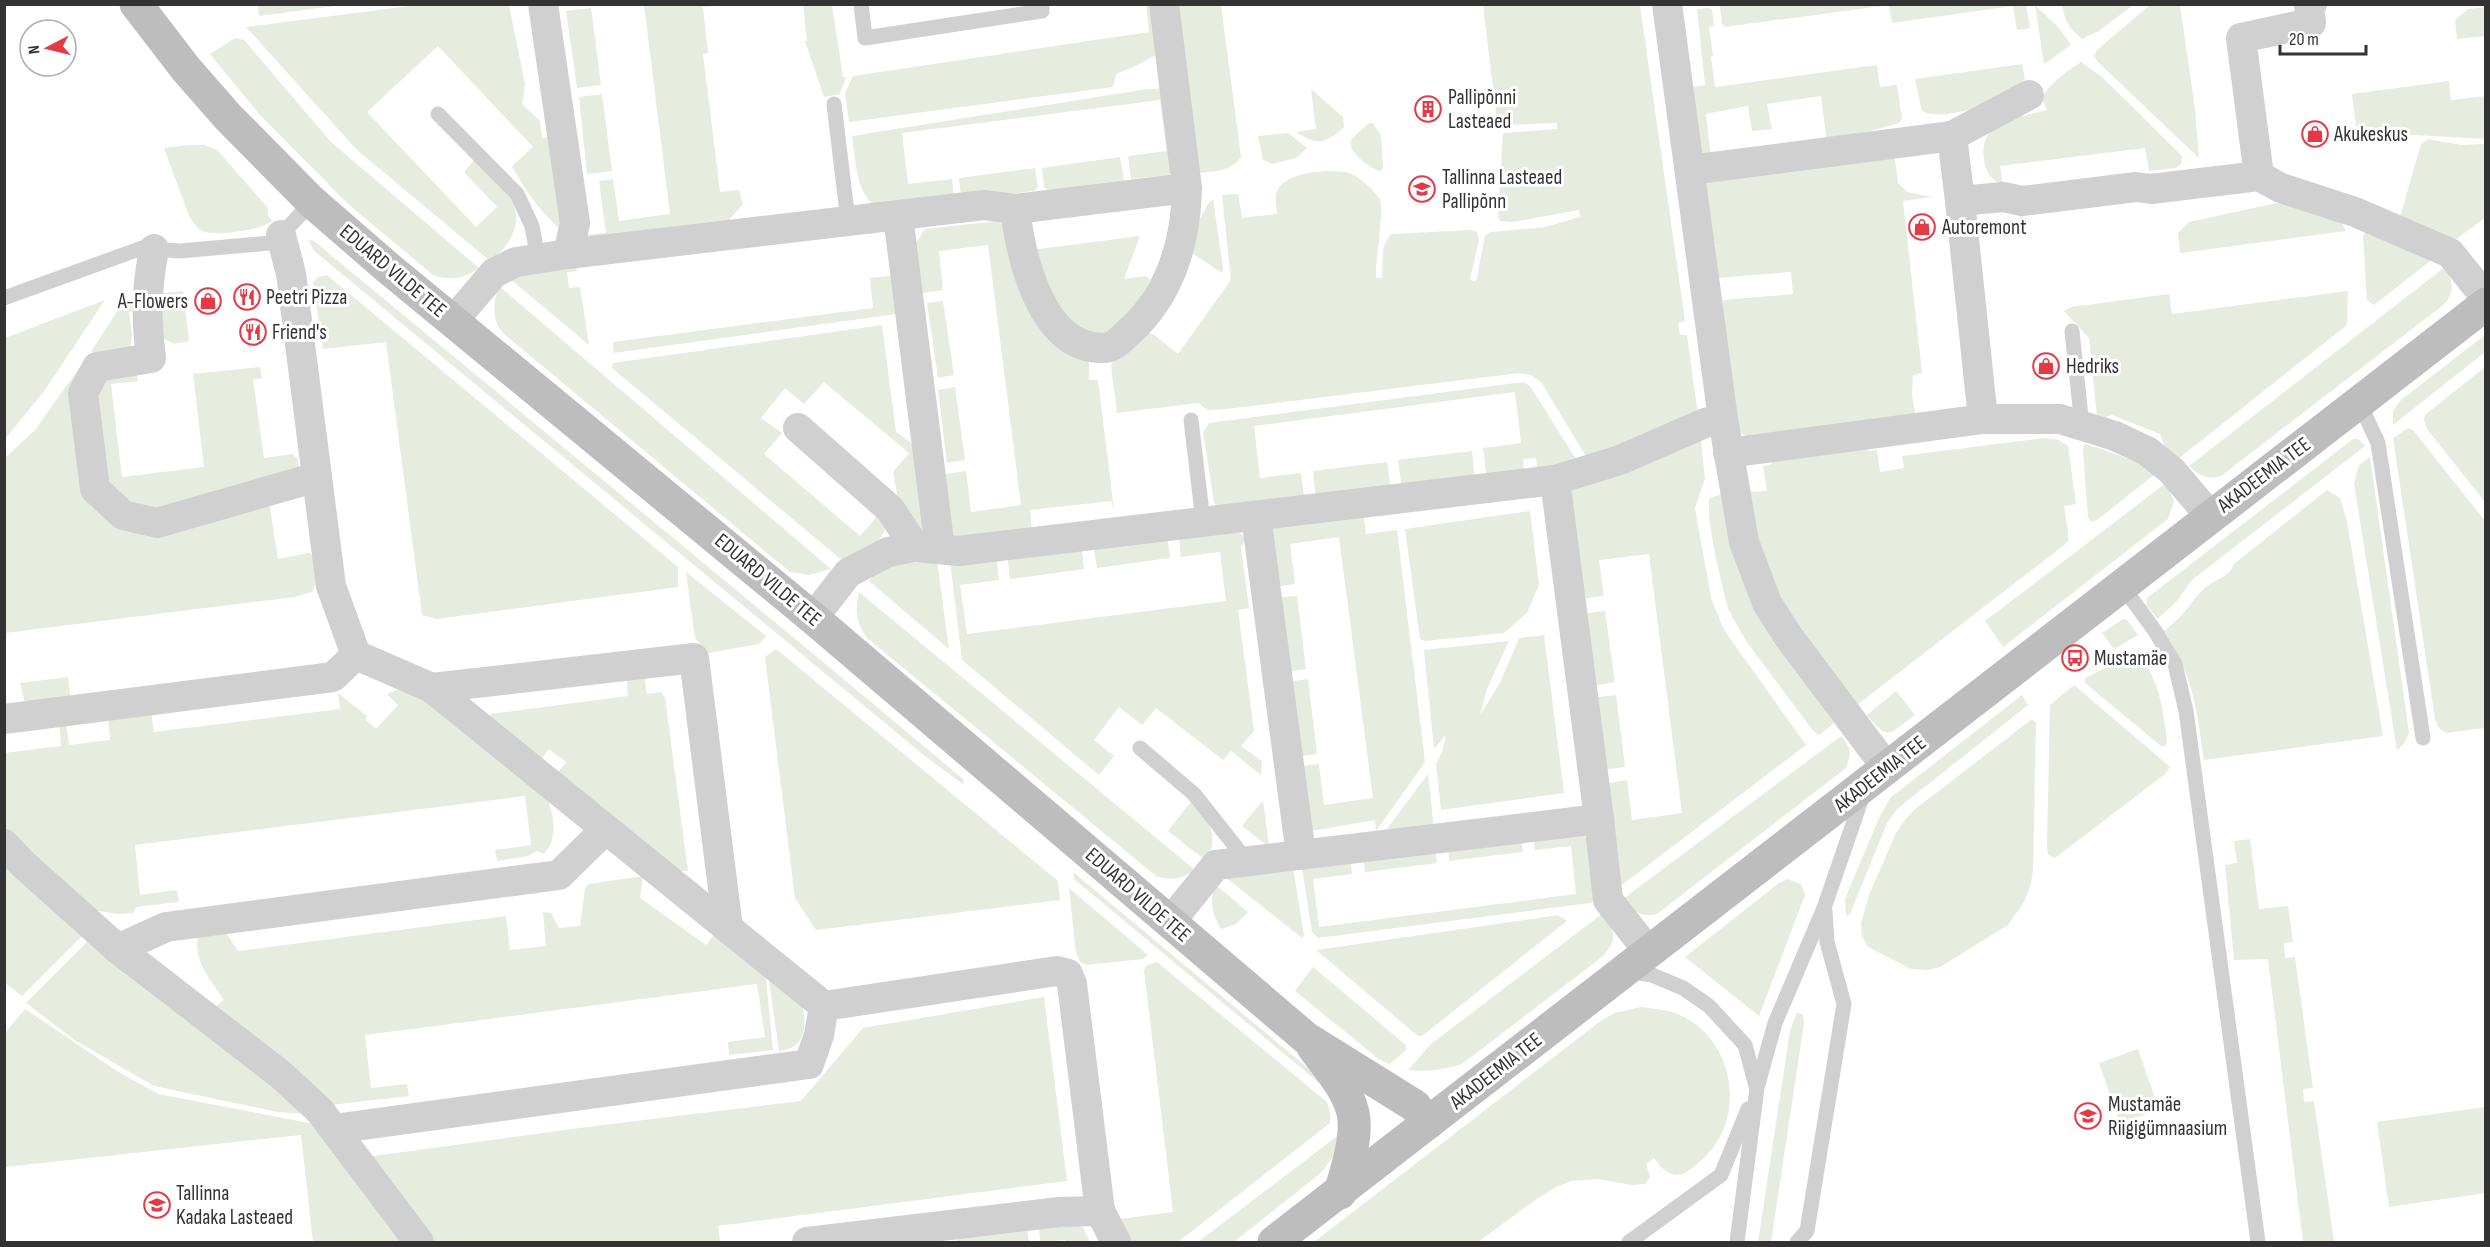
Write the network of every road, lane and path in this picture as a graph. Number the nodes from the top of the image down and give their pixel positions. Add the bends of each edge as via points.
1 (136, 4) edge
2 (543, 4) edge
3 (861, 4) edge
4 (1042, 4) edge
5 (1164, 4) edge
6 (1667, 4) edge
7 (2310, 5) edge
8 (2029, 95) dead end
9 (834, 104) dead end
10 (438, 114) dead end
11 (1952, 136) junction
12 (1690, 170) junction
13 (2259, 176) junction
14 (1187, 188) junction
15 (1960, 201) junction
16 (312, 202) junction
17 (1015, 209) junction
18 (898, 216) junction
19 (848, 221) junction
20 (281, 235) junction
21 (154, 249) junction
22 (568, 255) junction
23 (538, 259) junction
24 (4, 298) edge
25 (2486, 298) edge
26 (2486, 304) edge
27 (453, 321) junction
28 (2072, 331) dead end
29 (2359, 402) junction
30 (1723, 419) junction
31 (1983, 419) junction
32 (1191, 420) dead end
33 (2082, 426) junction
34 (798, 428) dead end
35 (1728, 453) junction
36 (317, 477) junction
37 (1556, 480) junction
38 (1256, 516) junction
39 (2210, 516) junction
40 (1203, 521) junction
41 (928, 548) junction
42 (2123, 586) junction
43 (813, 618) junction
44 (356, 655) junction
45 (432, 688) junction
46 (4, 719) edge
47 (2424, 738) dead end
48 (1140, 748) dead end
49 (1877, 777) junction
50 (1599, 819) junction
51 (606, 829) junction
52 (4, 844) edge
53 (1301, 855) junction
54 (1247, 861) junction
55 (1824, 908) junction
56 (1170, 922) junction
57 (728, 928) junction
58 (118, 949) junction
59 (1637, 962) junction
60 (824, 1006) junction
61 (1306, 1038) junction
62 (1757, 1088) junction
63 (1428, 1124) junction
64 (334, 1129) junction
65 (1340, 1193) junction
66 (1100, 1211) junction
67 (420, 1242) edge
68 (807, 1242) edge
69 (1116, 1242) edge
70 (1274, 1242) edge
71 (1629, 1242) edge
72 (1737, 1242) edge
73 (1797, 1242) edge
74 (2258, 1242) edge

1 - 16 street, EDUARD VILDE TEE via 228,117
2 - 22 street via 574,224
3 - 4 lane via 865,38 1042,11
5 - 14 street
6 - 12 street
7 - 13 street via 2311,23 2241,38
8 - 11 street
9 - 19 lane
10 - 23 lane via 517,194 532,226
11 - 12 street
11 - 15 street
12 - 30 street
13 - 15 street via 2022,201 2002,197
13 - 25 street via 2450,253
14 - 17 street
14 - 17 street via 1176,263 1148,315 1114,345 1103,348 1078,344 1055,326 1038,297 1020,246
15 - 31 street
16 - 20 lane
16 - 27 street, EDUARD VILDE TEE
17 - 18 street via 984,205
18 - 19 street
18 - 41 street
19 - 22 street
20 - 21 lane via 270,243 180,252
20 - 36 street via 291,274
21 - 24 lane via 141,248 118,255
21 - 36 street via 146,304 151,358 97,366 83,393 95,489 123,515 157,523
22 - 23 street
23 - 27 street via 516,262 494,273
26 - 29 street, AKADEEMIA TEE
27 - 43 street, EDUARD VILDE TEE
28 - 33 lane
29 - 39 street, AKADEEMIA TEE
29 - 47 lane via 2378,443
30 - 35 street
30 - 37 street via 1620,460
31 - 33 street via 2060,419
31 - 35 street
32 - 40 lane
33 - 39 street via 2147,451 2172,471
34 - 41 street via 890,508
35 - 49 street via 1744,542 1767,603
36 - 44 street via 331,586
37 - 38 street
37 - 50 street
38 - 40 street
38 - 53 street
39 - 42 street, AKADEEMIA TEE
40 - 41 street via 958,551
41 - 43 street via 888,552 848,573
42 - 49 street, AKADEEMIA TEE
42 - 74 lane via 2175,664 2186,711
43 - 56 street, EDUARD VILDE TEE
44 - 45 street
44 - 46 street via 333,677
45 - 51 street
45 - 57 street via 694,658
48 - 54 lane via 1194,794
49 - 55 lane
49 - 59 street, AKADEEMIA TEE
50 - 53 street
50 - 59 street via 1608,900
51 - 57 street
51 - 58 street via 559,875 166,927
52 - 58 street
53 - 54 street
54 - 56 street via 1216,865
55 - 62 lane via 1775,1023
55 - 73 lane via 1827,942 1844,1004 1808,1231
56 - 61 street, EDUARD VILDE TEE
57 - 60 street
58 - 64 street via 280,1074
59 - 62 lane via 1652,975 1673,983 1709,1006 1745,1045
59 - 63 street, AKADEEMIA TEE
60 - 64 street via 809,1064
60 - 66 street via 1057,971 1068,974
61 - 63 street, EDUARD VILDE TEE via 1415,1106
61 - 65 street via 1347,1096 1354,1120
62 - 71 lane via 1721,1175
62 - 72 lane
63 - 65 street, AKADEEMIA TEE
64 - 67 street
65 - 70 street, AKADEEMIA TEE
66 - 68 street via 1059,1212
66 - 69 street

